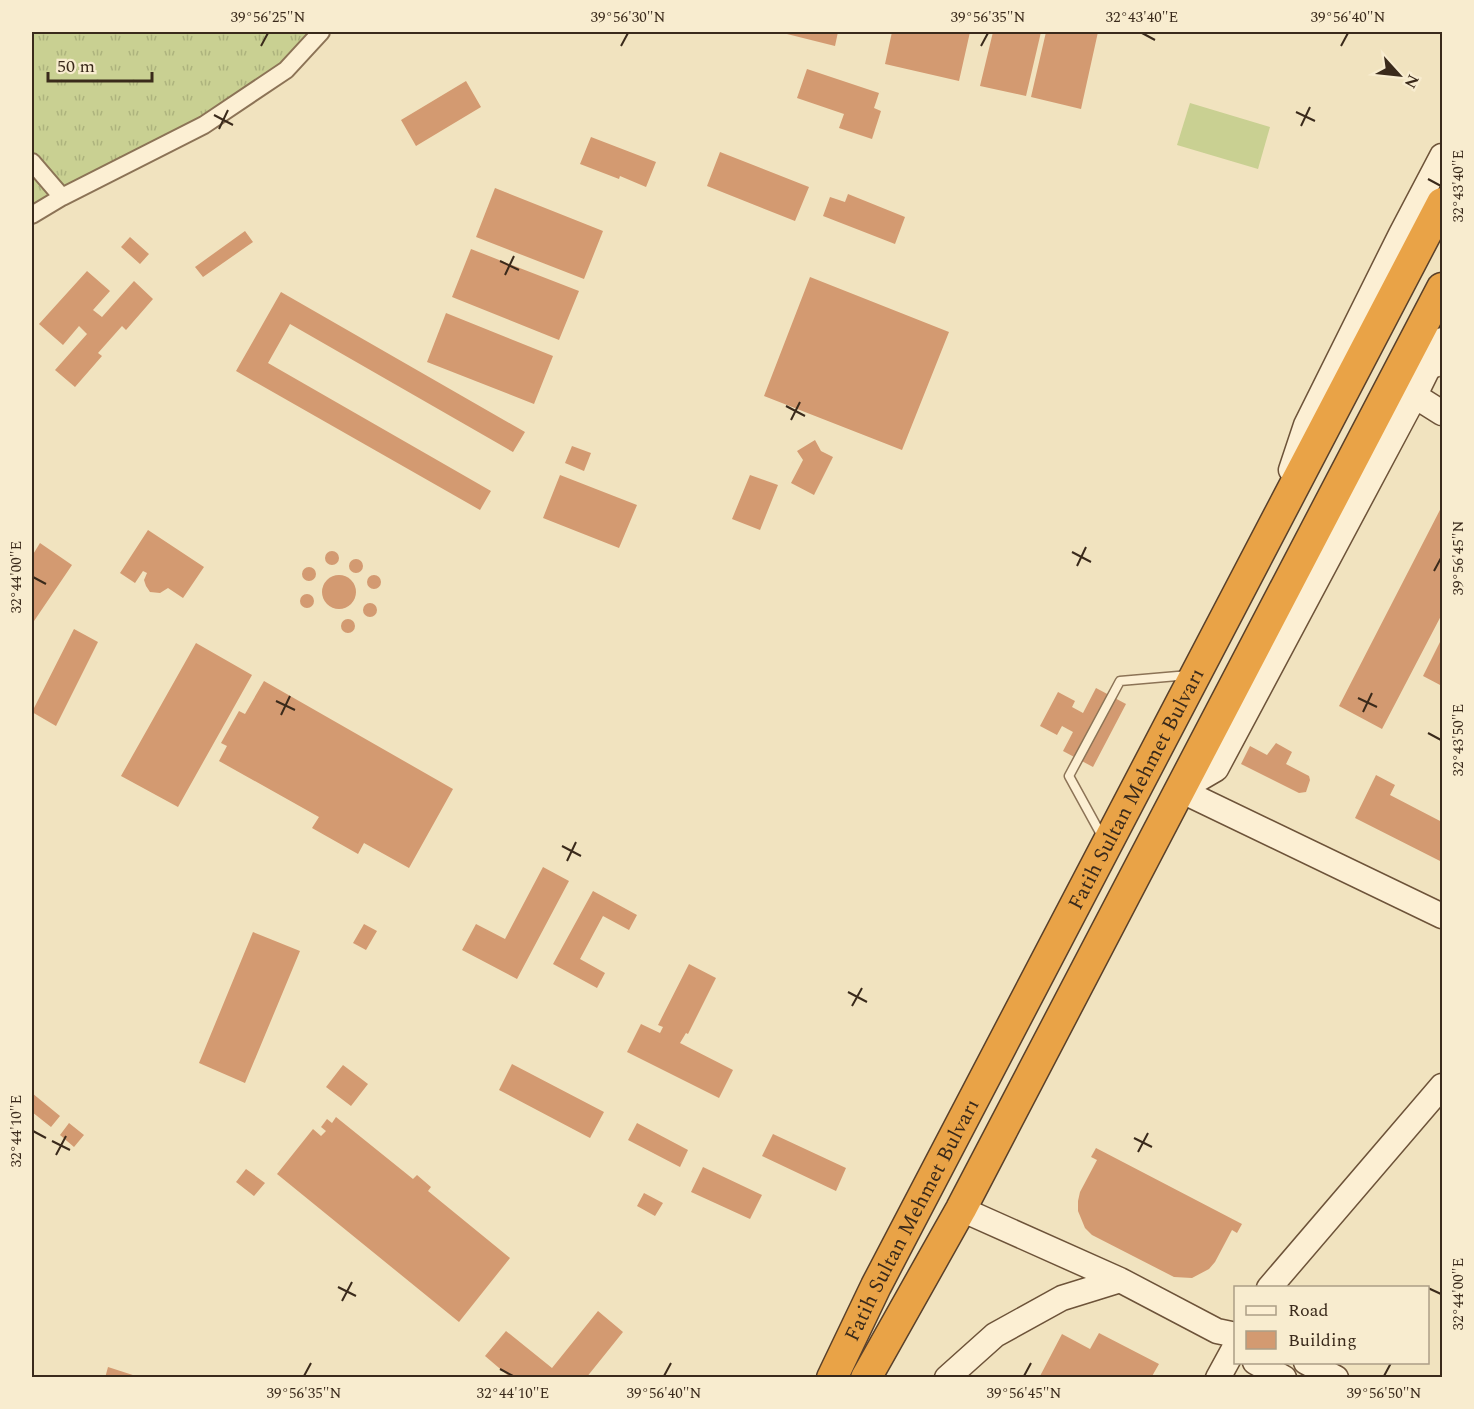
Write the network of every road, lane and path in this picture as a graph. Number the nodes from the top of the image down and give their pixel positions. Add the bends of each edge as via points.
1 (321, 32) edge
2 (1443, 156) edge
3 (32, 162) edge
4 (62, 197) junction
5 (1443, 203) edge
6 (34, 210) edge
7 (1443, 288) edge
8 (1443, 316) edge
9 (1443, 340) edge
10 (1422, 375) edge
11 (1443, 413) edge
12 (1269, 535) junction
13 (1196, 675) junction
14 (1180, 790) junction
15 (1107, 845) junction
16 (1443, 916) edge
17 (1443, 1086) edge
18 (961, 1209) junction
19 (1120, 1280) junction
20 (876, 1286) junction
21 (1270, 1286) edge
22 (909, 1302) junction
23 (1234, 1344) edge
24 (1258, 1364) edge
25 (1310, 1364) edge
26 (810, 1377) edge
27 (832, 1377) edge
28 (866, 1377) edge
29 (888, 1377) edge
30 (947, 1377) edge
31 (1218, 1377) edge
32 (1284, 1377) edge
33 (1336, 1377) edge

1 - 4 street via 286,70 204,125
2 - 12 street via 1306,425
3 - 4 street
4 - 6 street
5 - 12 highway, Fatih Sultan Mehmet Bulvarı
7 - 10 highway, Fatih Sultan Mehmet Bulvarı
8 - 10 street
9 - 10 street
10 - 11 street
10 - 14 highway, Fatih Sultan Mehmet Bulvarı
12 - 13 highway, Fatih Sultan Mehmet Bulvarı
13 - 15 highway, Fatih Sultan Mehmet Bulvarı
13 - 15 lane via 1120,681 1069,776
14 - 16 street
14 - 18 highway, Fatih Sultan Mehmet Bulvarı
15 - 20 highway, Fatih Sultan Mehmet Bulvarı
17 - 21 street
18 - 19 street
18 - 22 highway, Fatih Sultan Mehmet Bulvarı
19 - 23 street
19 - 30 street via 1062,1298 995,1335
20 - 26 highway via 823,1351
20 - 27 highway, Fatih Sultan Mehmet Bulvarı
22 - 28 highway, Fatih Sultan Mehmet Bulvarı
22 - 29 highway
23 - 31 street
24 - 32 street
25 - 33 street

